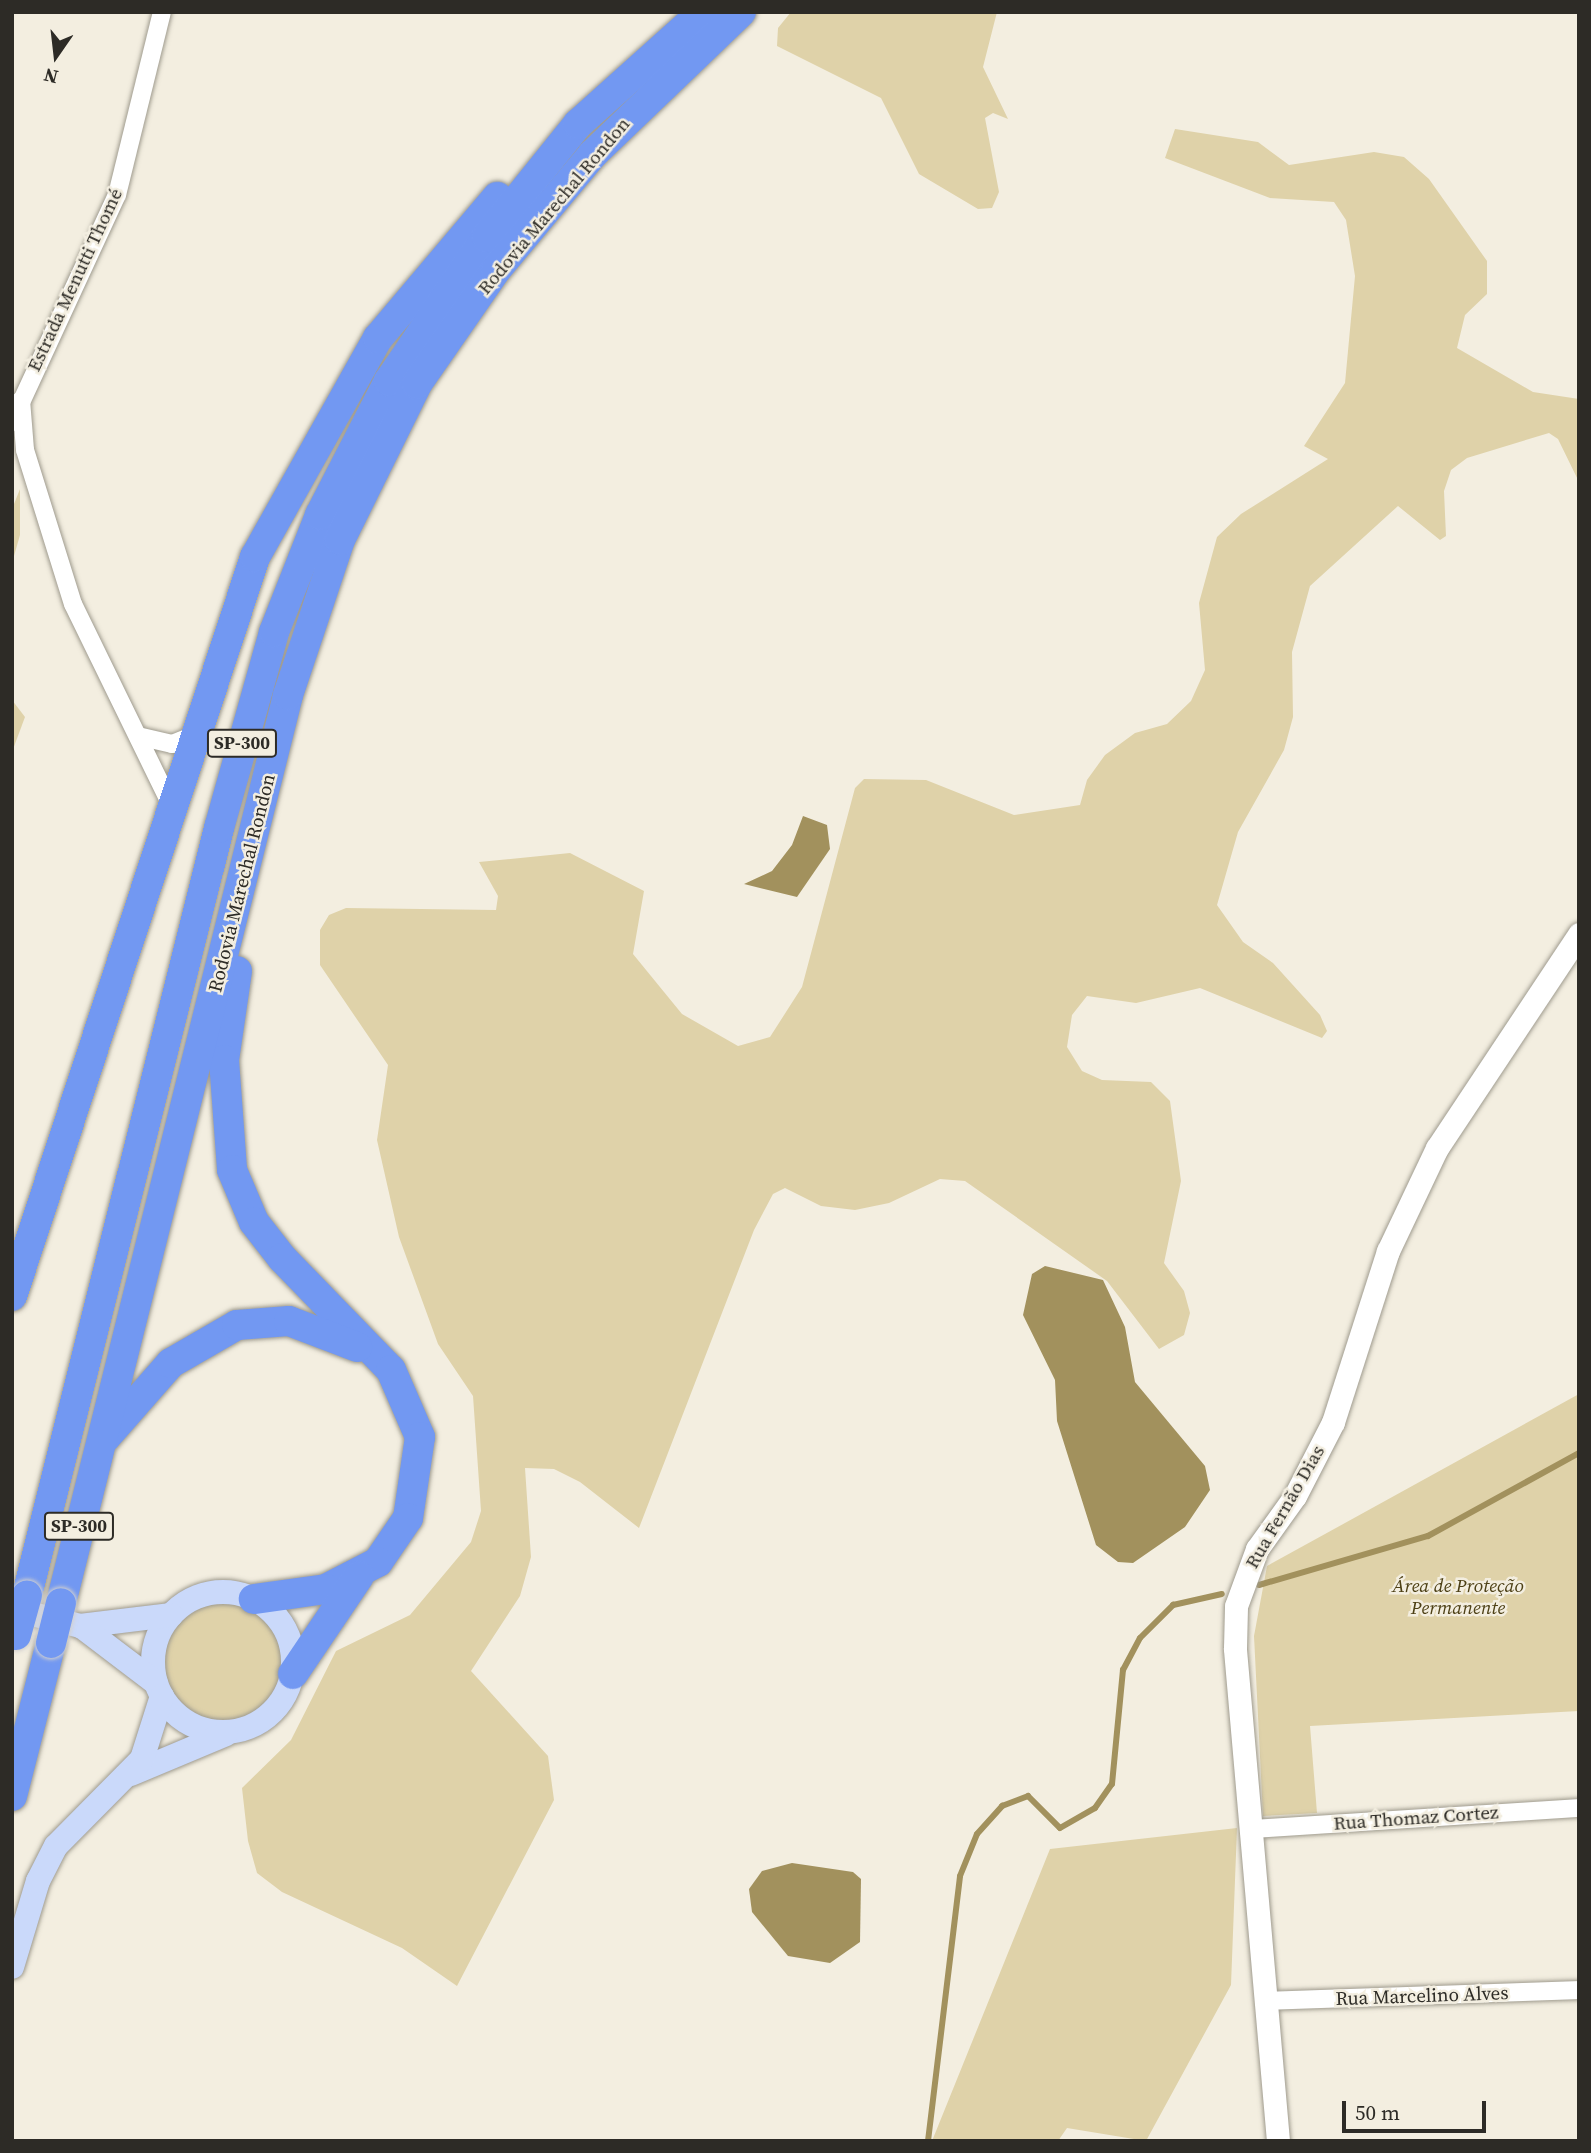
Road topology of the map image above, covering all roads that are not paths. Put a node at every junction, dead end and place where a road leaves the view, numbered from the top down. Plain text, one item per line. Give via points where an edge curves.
1 (162, 12) edge
2 (703, 12) edge
3 (741, 12) edge
4 (578, 124) junction
5 (20, 397) junction
6 (12, 422) edge
7 (192, 736) junction
8 (142, 737) junction
9 (171, 805) junction
10 (261, 811) junction
11 (1579, 934) edge
12 (12, 1296) edge
13 (383, 1360) junction
14 (96, 1449) junction
15 (359, 1576) junction
16 (254, 1599) junction
17 (171, 1615) junction
18 (17, 1623) edge
19 (80, 1626) junction
20 (293, 1674) junction
21 (159, 1689) junction
22 (230, 1732) junction
23 (127, 1776) junction
24 (12, 1796) edge
25 (1579, 1808) edge
26 (1254, 1829) junction
27 (12, 1967) edge
28 (1579, 1990) edge
29 (1265, 2001) junction
30 (1278, 2141) edge

1 - 5 street, Estrada Menutti Thomé via 117,195
2 - 4 highway, Rodovia Marechal Rondon / SP-300
3 - 10 highway, Rodovia Marechal Rondon / SP-300 via 593,154 496,270 417,384 340,540 288,695
4 - 7 highway via 448,248 378,338 260,547
4 - 18 highway, Rodovia Marechal Rondon / SP-300 via 487,237 389,381 320,515 274,632
5 - 6 street, Estrada Menutti Thomé
5 - 8 street via 26,450 74,604
7 - 8 street via 172,744
7 - 9 highway
8 - 9 street
9 - 12 highway
10 - 13 highway via 224,1060 232,1170 254,1222 282,1258
10 - 14 highway, Rodovia Marechal Rondon / SP-300
11 - 26 street, Rua Fernão Dias via 1437,1148 1388,1251 1333,1422 1244,1577 1235,1648
13 - 14 highway via 317,1327 263,1319 237,1325 171,1363
13 - 15 highway via 414,1414 420,1462 408,1518 394,1544
14 - 24 highway, Rodovia Marechal Rondon / SP-300, bridge
15 - 16 highway via 326,1589
15 - 20 highway
16 - 17 main road via 219,1592
16 - 20 main road via 286,1630
17 - 19 main road
17 - 21 main road via 154,1647
18 - 19 main road
19 - 21 main road
20 - 22 main road via 271,1714
21 - 22 main road via 190,1724
21 - 23 main road via 152,1740
22 - 23 main road
23 - 27 main road via 82,1814 57,1846 38,1881
25 - 26 street, Rua Thomaz Cortez
26 - 29 street, Rua Fernão Dias
28 - 29 street, Rua Marcelino Alves
29 - 30 street, Rua Fernão Dias

